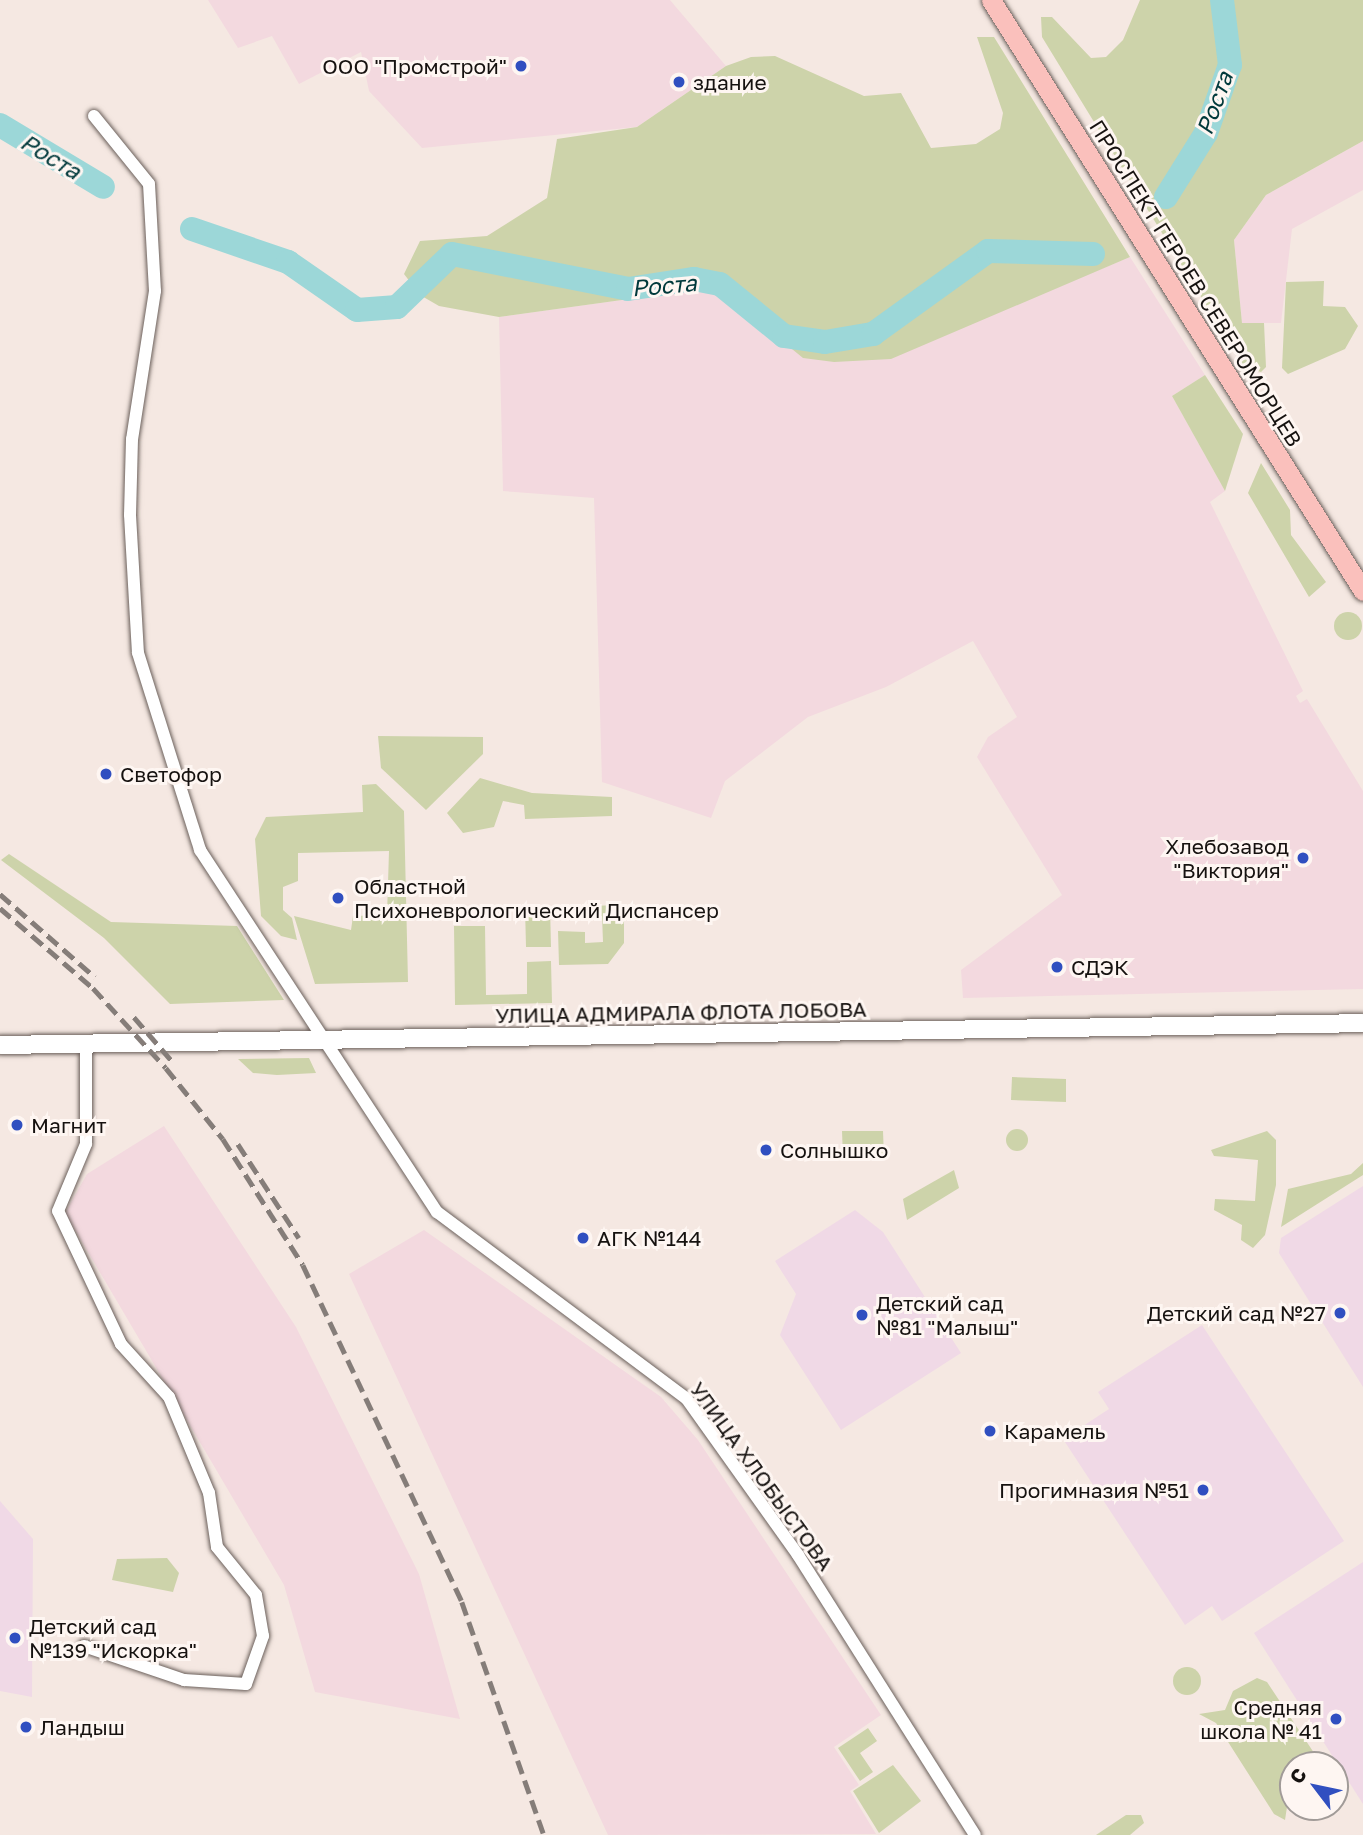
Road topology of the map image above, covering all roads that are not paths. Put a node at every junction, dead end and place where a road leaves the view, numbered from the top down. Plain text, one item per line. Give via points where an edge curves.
1 (991, 0) edge
2 (94, 116) dead end
3 (1363, 591) edge
4 (1363, 1023) edge
5 (320, 1042) junction
6 (86, 1044) junction
7 (0, 1045) edge
8 (84, 1646) dead end
9 (975, 1835) edge

1 - 3 main road, ПРОСПЕКТ ГЕРОЕВ СЕВЕРОМОРЦЕВ
2 - 5 street, УЛИЦА ХЛОБЫСТОВА via 149,184 155,290 131,439 138,653 186,821 317,1025
4 - 5 street, УЛИЦА АДМИРАЛА ФЛОТА ЛОБОВА
5 - 6 street, УЛИЦА АДМИРАЛА ФЛОТА ЛОБОВА
5 - 9 street, УЛИЦА ХЛОБЫСТОВА via 457,1233 686,1398 798,1555
6 - 7 street, УЛИЦА АДМИРАЛА ФЛОТА ЛОБОВА
6 - 8 street via 86,1144 58,1211 121,1345 169,1397 209,1493 217,1547 256,1595 263,1636 246,1684 184,1680

